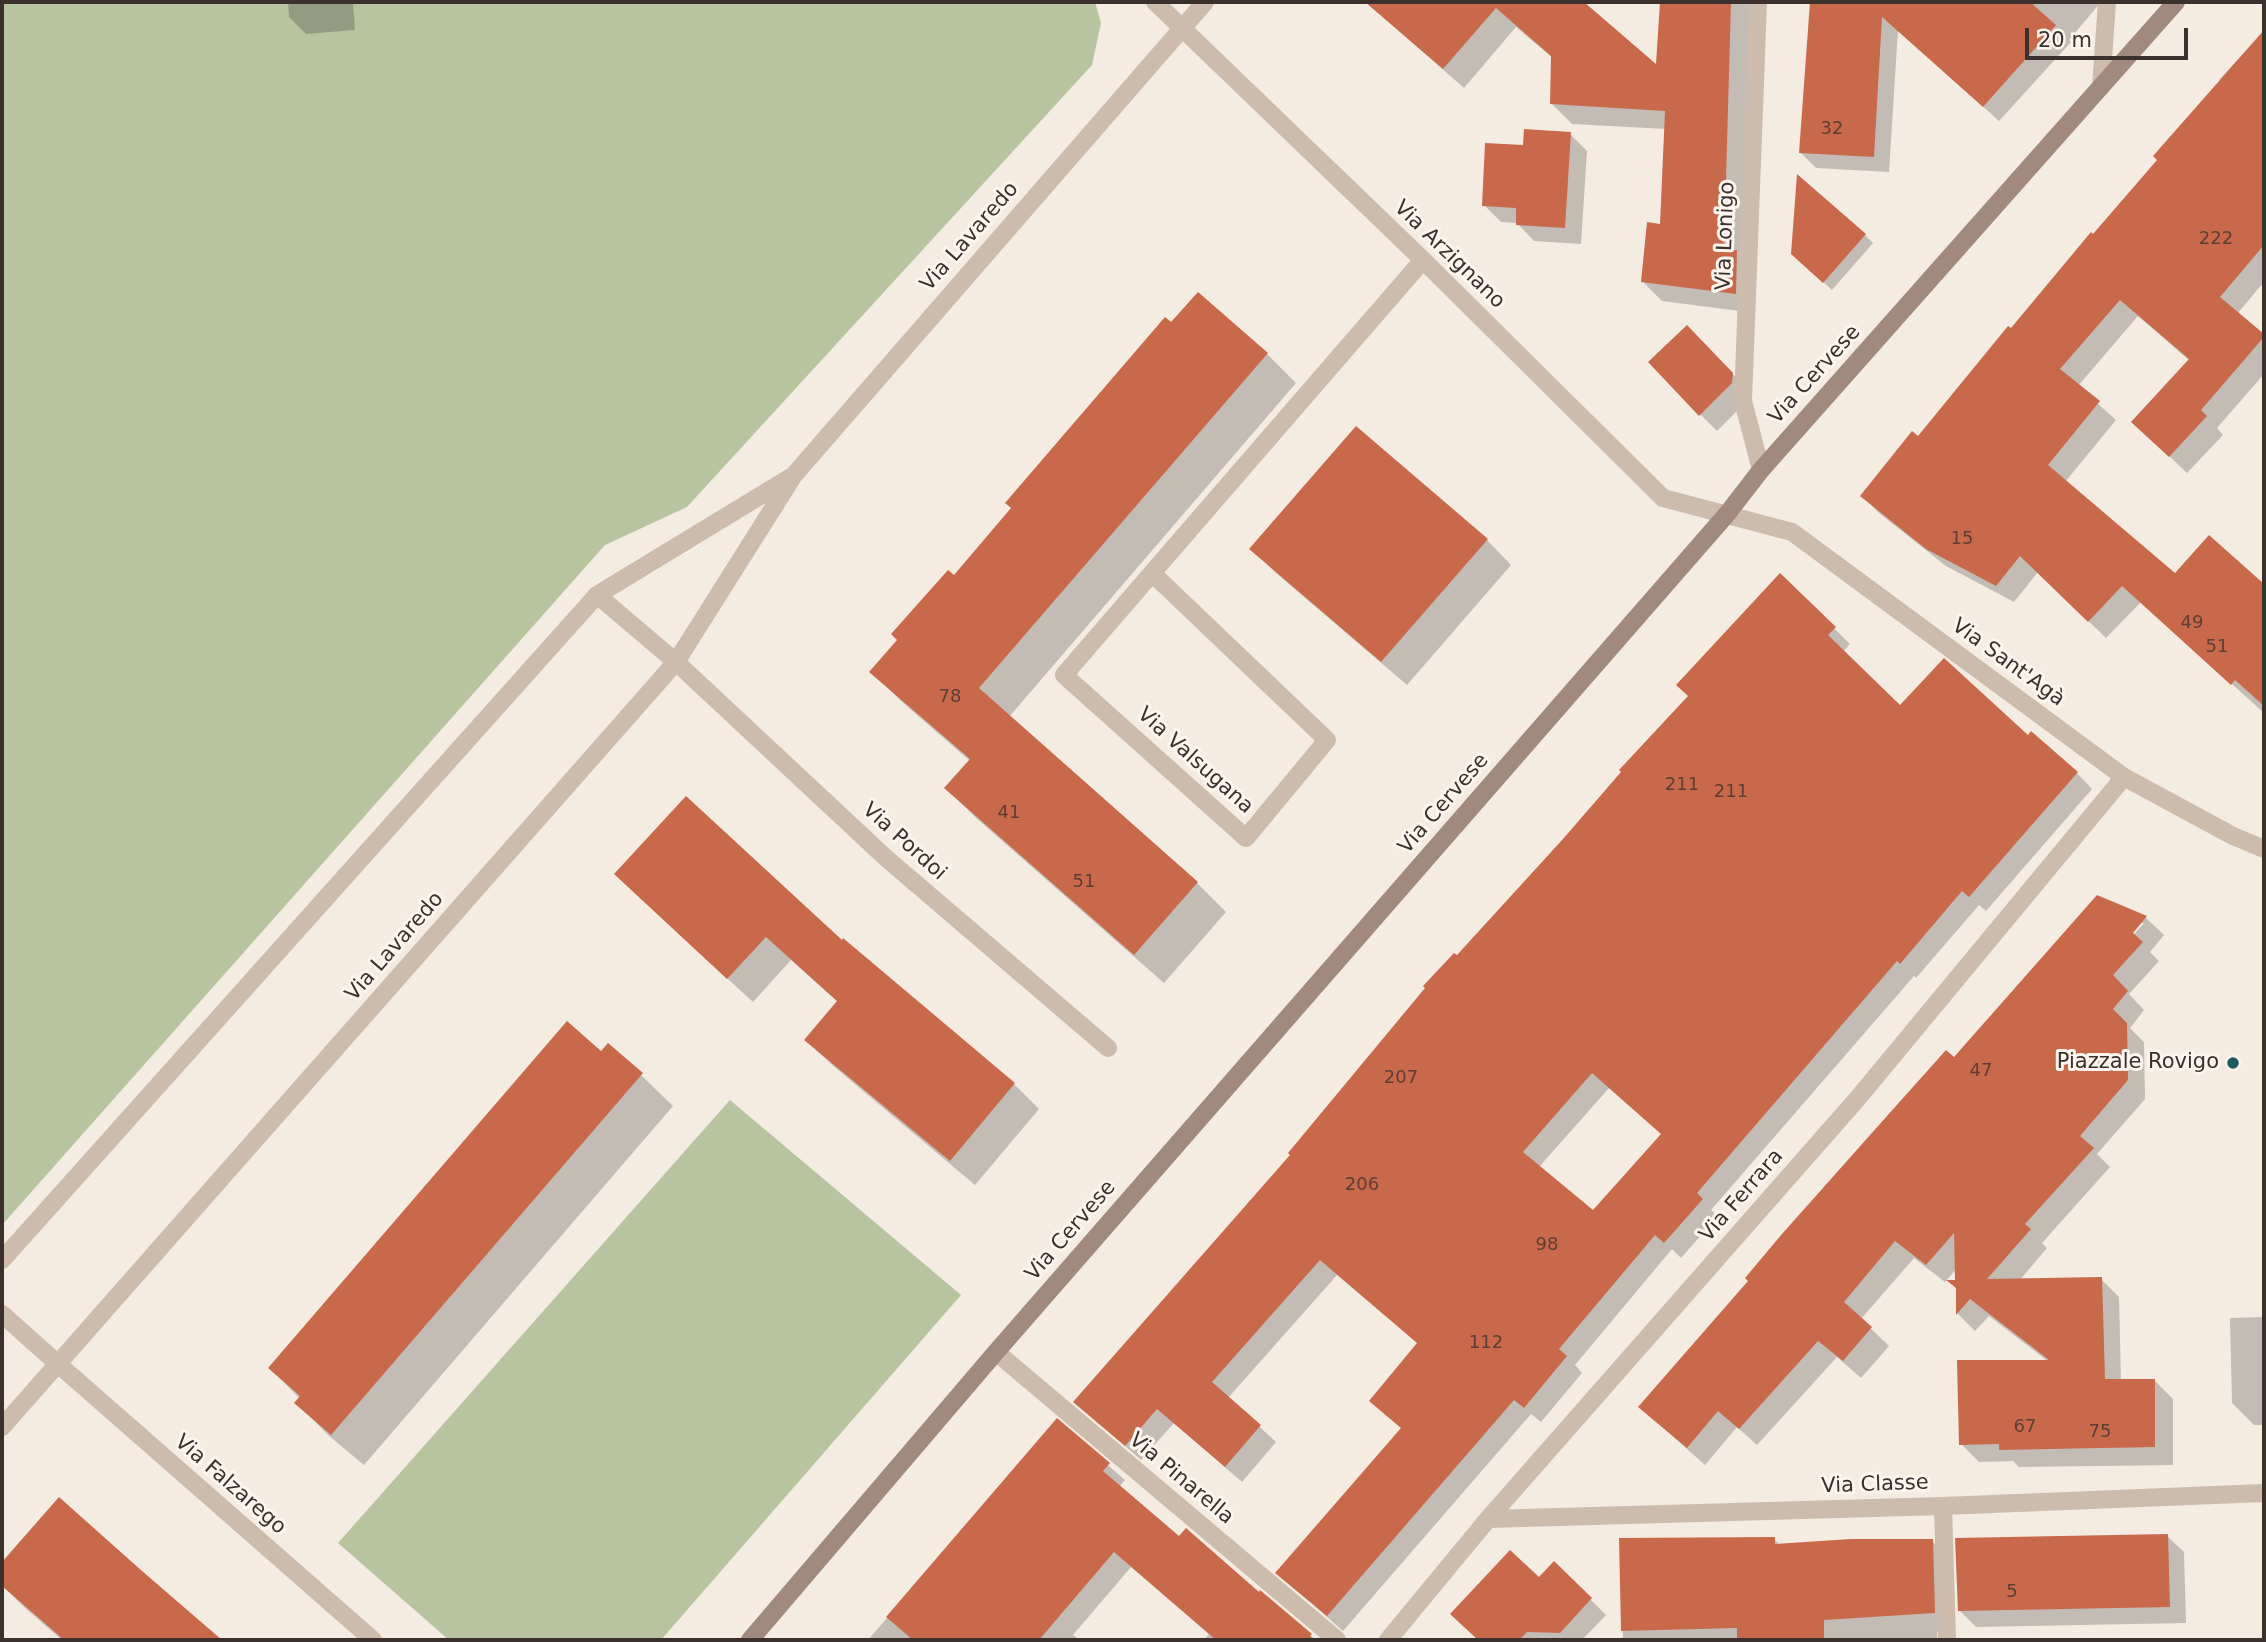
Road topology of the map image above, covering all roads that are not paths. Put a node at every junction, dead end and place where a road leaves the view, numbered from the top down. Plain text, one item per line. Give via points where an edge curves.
1 (1155, 2) edge
2 (1206, 2) edge
3 (1758, 2) edge
4 (2107, 2) edge
5 (2176, 2) edge
6 (1181, 30) junction
7 (2101, 87) junction
8 (1423, 260) junction
9 (1761, 470) junction
10 (794, 475) junction
11 (1727, 514) junction
12 (1152, 573) junction
13 (597, 595) junction
14 (676, 662) junction
15 (2124, 777) junction
16 (2264, 849) edge
17 (1108, 1048) dead end
18 (2, 1260) edge
19 (2, 1314) edge
20 (996, 1352) junction
21 (58, 1364) junction
22 (2, 1427) edge
23 (2264, 1493) edge
24 (1943, 1506) junction
25 (1488, 1519) junction
26 (373, 1640) edge
27 (750, 1640) edge
28 (1337, 1640) edge
29 (1388, 1640) edge
30 (1947, 1640) edge

1 - 6 street, Via Arzignano
2 - 6 street, Via Lavaredo
3 - 9 street, Via Lonigo via 1743,401
4 - 7 street
5 - 7 main road, Via Cervese
6 - 8 street, Via Arzignano
6 - 10 street, Via Lavaredo
7 - 9 main road, Via Cervese
8 - 11 street, Via Arzignano via 1663,498
8 - 12 street, Via Valsugana
9 - 11 main road, Via Cervese
10 - 13 street, Via Lavaredo
10 - 14 street, Via Lavaredo
11 - 15 street, Via Sant'Agà via 1791,532
11 - 20 main road, Via Cervese
12 - 12 street, Via Valsugana via 1064,675 1246,838 1327,740
13 - 14 street, Via Pordoi
13 - 18 street, Via Lavaredo
14 - 17 street, Via Pordoi via 886,858
14 - 21 street, Via Lavaredo
15 - 16 street, Via Sant'Agà
15 - 25 street, Via Ferrara via 1858,1098
19 - 21 street, Via Falzarego
20 - 27 main road, Via Cervese
20 - 28 street, Via Pinarella
21 - 22 street, Via Lavaredo
21 - 26 street, Via Falzarego
23 - 24 street, Via Classe
24 - 25 street, Via Classe
24 - 30 street
25 - 29 street, Via Ferrara

